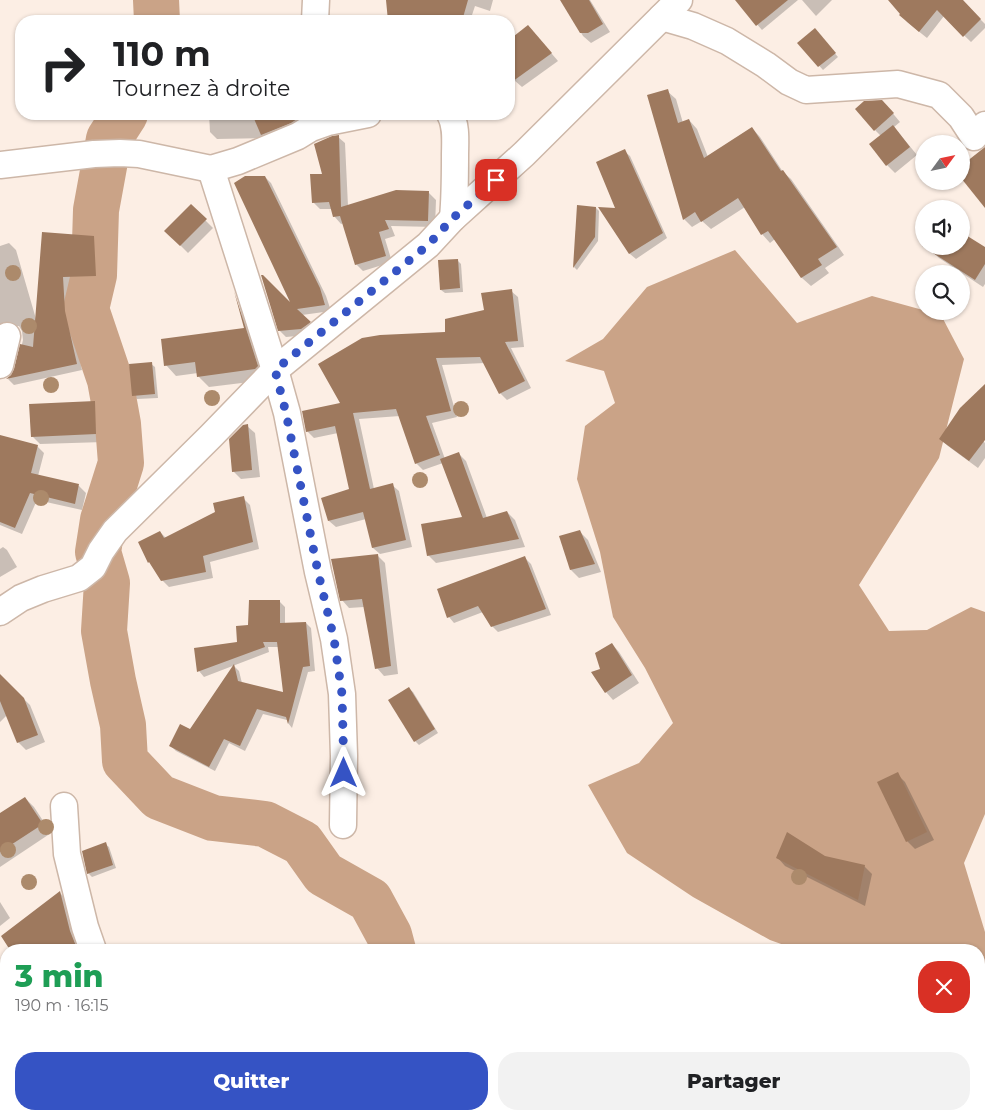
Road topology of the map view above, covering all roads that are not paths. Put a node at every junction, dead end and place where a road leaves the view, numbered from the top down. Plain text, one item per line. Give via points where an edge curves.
1 (316, 0) edge
2 (671, 9) edge
3 (315, 15) edge
4 (338, 120) edge
5 (453, 120) edge
6 (311, 121) edge
7 (985, 126) edge
8 (0, 165) edge
9 (211, 169) junction
10 (453, 218) junction
11 (7, 336) dead end
12 (0, 365) edge
13 (275, 370) junction
14 (0, 612) edge
15 (64, 806) dead end
16 (343, 825) dead end
17 (91, 944) edge

1 - 3 street
2 - 7 street via 693,26 727,41 806,90 898,84 939,95 961,117 974,138
2 - 10 street via 524,154
4 - 6 street
5 - 10 street
6 - 9 street via 298,136
8 - 9 street via 120,153
9 - 13 street
10 - 13 street via 428,245
11 - 12 street
13 - 14 street via 115,531 93,567 79,578 21,598
13 - 16 street via 342,694
15 - 17 street via 67,854

